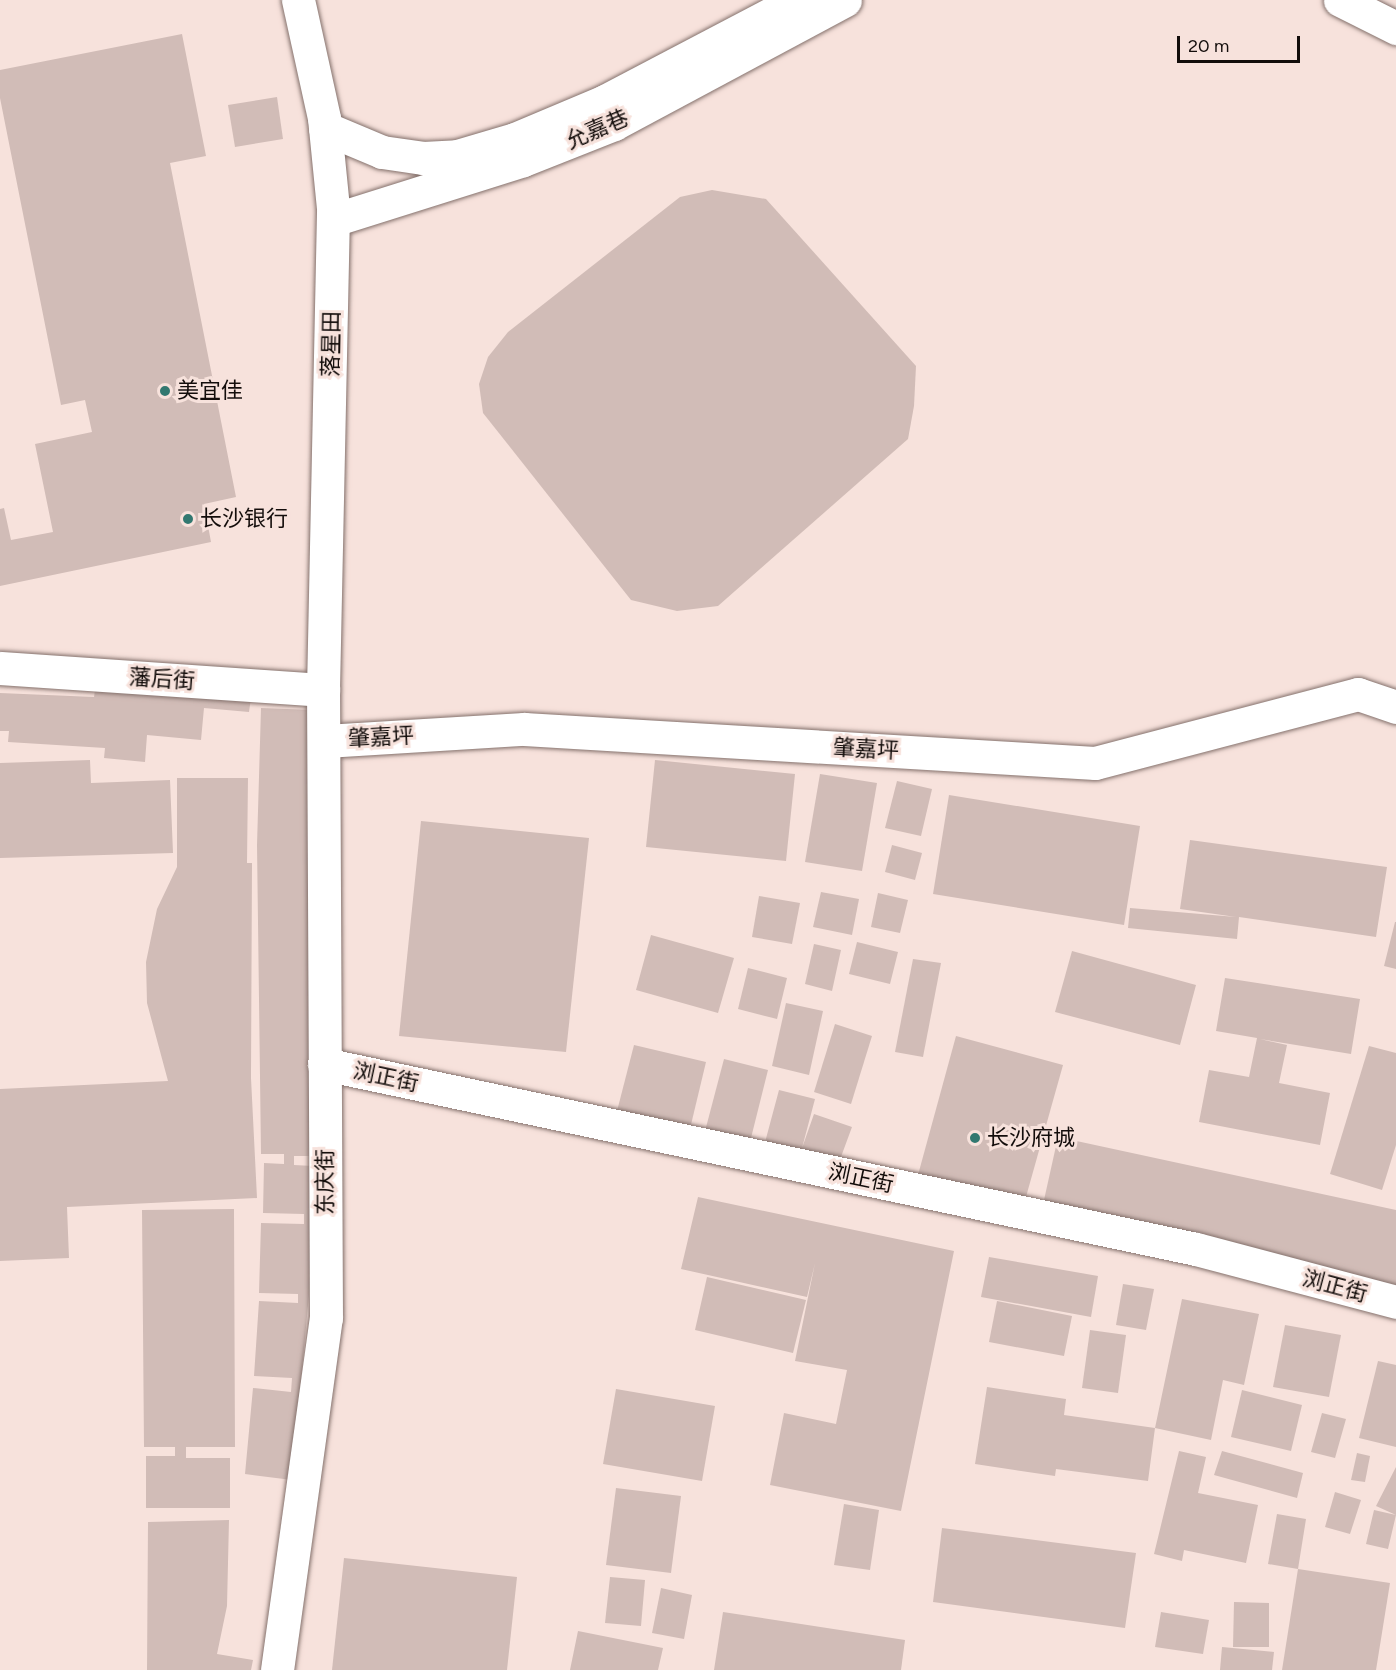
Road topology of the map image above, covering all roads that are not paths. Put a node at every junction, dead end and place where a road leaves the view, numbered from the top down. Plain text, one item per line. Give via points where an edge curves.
1 (298, 0) edge
2 (797, 0) edge
3 (845, 0) edge
4 (1340, 0) edge
5 (1396, 28) edge
6 (325, 128) junction
7 (333, 220) junction
8 (0, 668) edge
9 (323, 690) junction
10 (1396, 707) edge
11 (325, 741) junction
12 (324, 1064) junction
13 (1396, 1302) edge
14 (277, 1670) edge

1 - 6 street, 落星田
2 - 6 street, 允嘉巷 via 605,101 515,139 457,156 423,158 382,152
3 - 7 street, 允嘉巷 via 614,124 523,160
4 - 5 street
6 - 7 street, 落星田
7 - 9 street, 落星田
8 - 9 street, 藩后街
9 - 11 street, 东庆街
10 - 11 street, 肇嘉坪 via 1358,694 1095,763 524,729
11 - 12 street, 东庆街
12 - 13 street, 浏正街 via 1196,1249
12 - 14 street, 东庆街 via 326,1318

